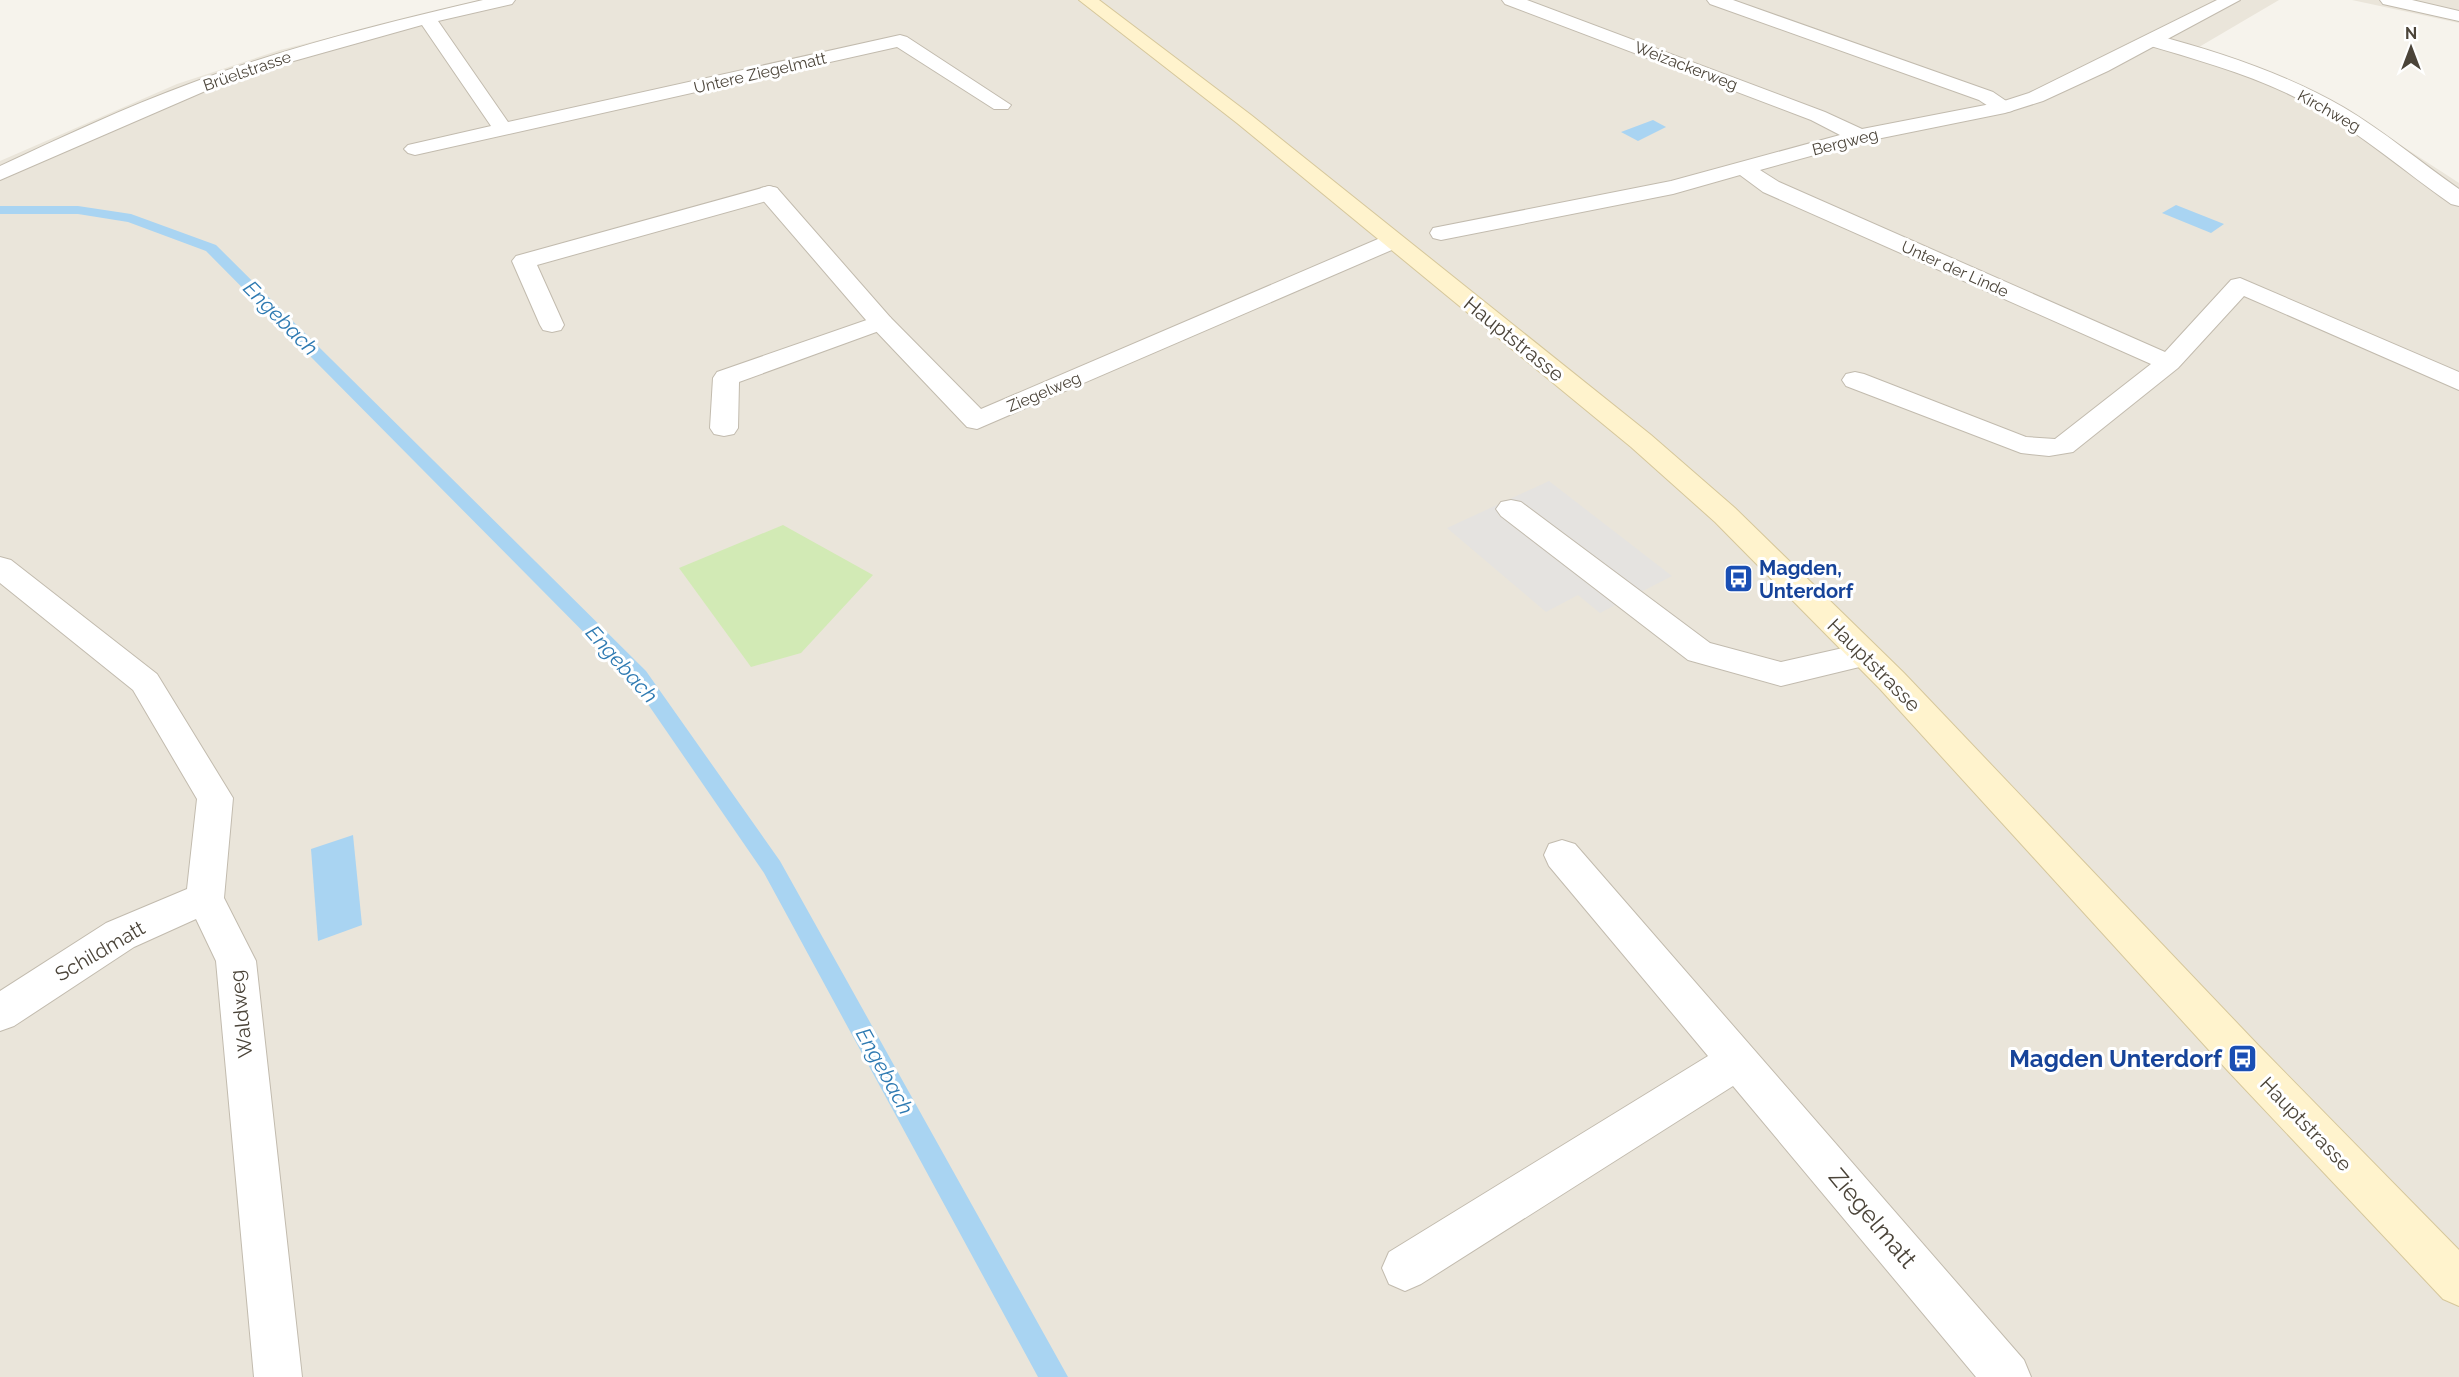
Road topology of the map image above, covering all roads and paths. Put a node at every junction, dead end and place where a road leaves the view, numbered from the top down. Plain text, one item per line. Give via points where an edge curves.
1 (506, 0) edge
2 (1088, 0) edge
3 (1511, 0) edge
4 (1716, 0) edge
5 (2231, 0) edge
6 (2389, 0) edge
7 (2459, 16) edge
8 (426, 18) junction
9 (2151, 40) junction
10 (1001, 105) dead end
11 (2005, 107) junction
12 (503, 129) junction
13 (1859, 136) junction
14 (415, 148) dead end
15 (1745, 169) junction
16 (0, 174) edge
17 (2459, 199) edge
18 (1441, 233) dead end
19 (1393, 241) junction
20 (881, 322) junction
21 (552, 325) dead end
22 (2169, 363) junction
23 (1855, 380) dead end
24 (2459, 382) edge
25 (724, 428) dead end
26 (1511, 509) dead end
27 (0, 567) edge
28 (1865, 655) junction
29 (1562, 855) dead end
30 (205, 898) junction
31 (0, 1013) edge
32 (1738, 1060) junction
33 (1404, 1268) dead end
34 (2459, 1283) edge
35 (278, 1377) edge
36 (2007, 1377) edge

1 - 8 street, Brüelstrasse
2 - 19 main road, Hauptstrasse via 1158,51
3 - 13 street, Weizackerweg via 1818,116
4 - 11 street via 1986,96
5 - 9 street, Bergweg
6 - 7 street
8 - 12 street
8 - 16 street, Brüelstrasse via 221,79 154,104
9 - 11 street, Bergweg via 2080,77
9 - 17 street, Kirchweg via 2233,65 2318,101
10 - 12 street, Untere Ziegelmatt via 900,41
11 - 13 street, Bergweg
12 - 14 street, Untere Ziegelmatt
13 - 15 street, Bergweg
15 - 18 street, Bergweg
15 - 22 street, Unter der Linde via 1771,187
19 - 20 street, Ziegelweg via 977,421
19 - 28 main road, Hauptstrasse via 1641,441 1725,515
20 - 21 street, Ziegelweg via 769,193 524,261
20 - 25 street via 726,378
22 - 23 street via 2063,446 2049,448 2021,445
22 - 24 street via 2240,285
26 - 28 street via 1699,652 1781,674
27 - 30 street via 145,682 215,798
28 - 34 main road, Hauptstrasse
29 - 32 street, Ziegelmatt
30 - 31 street, Schildmatt via 120,934
30 - 35 street, Waldweg via 236,961
32 - 33 street
32 - 36 street, Ziegelmatt

